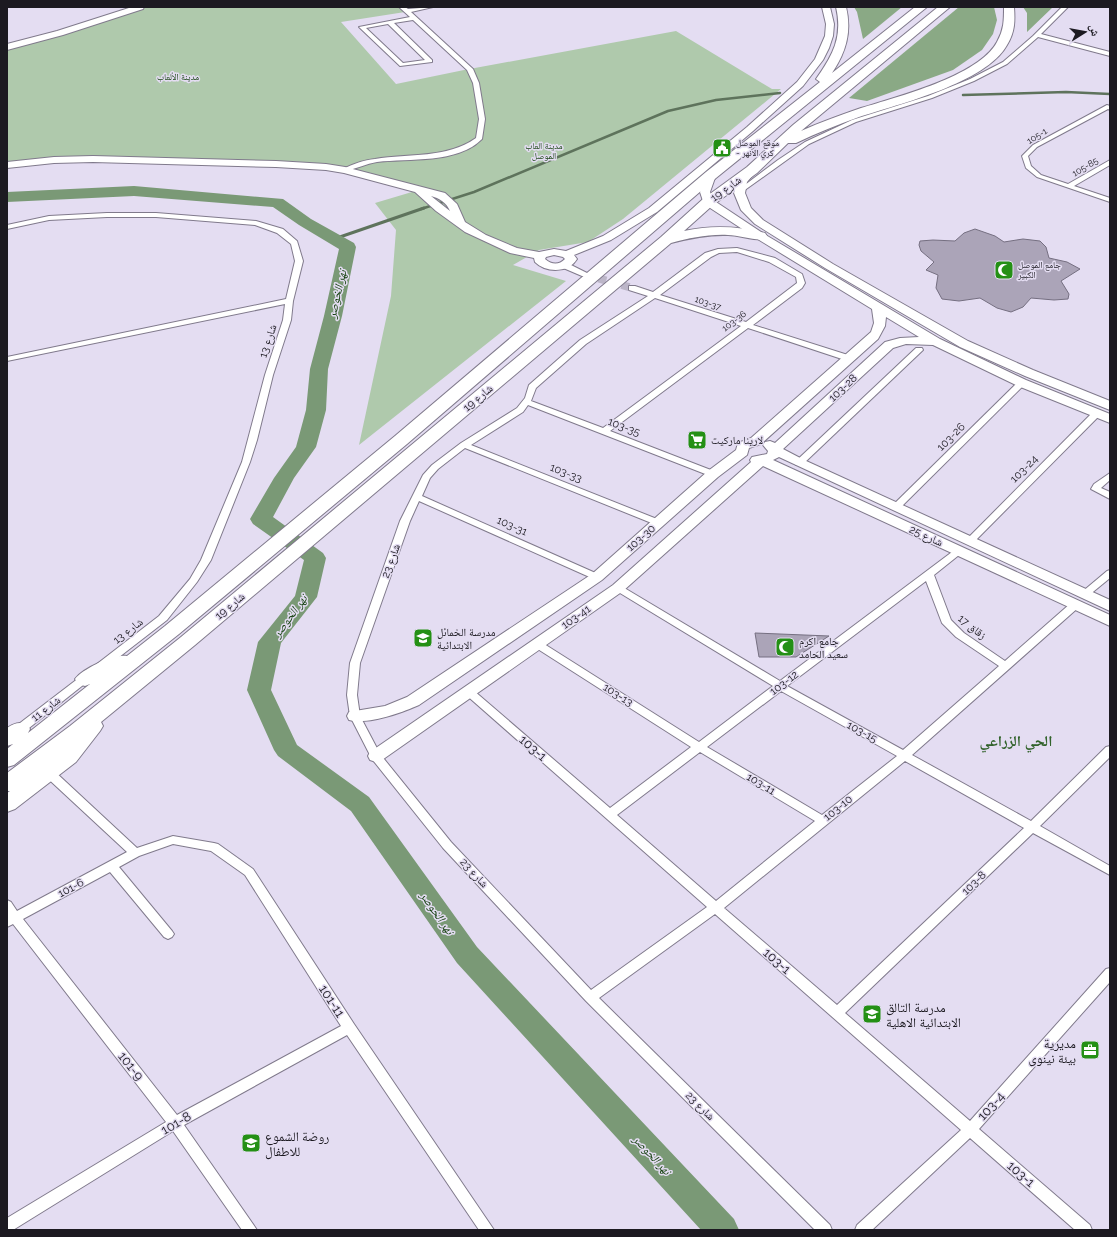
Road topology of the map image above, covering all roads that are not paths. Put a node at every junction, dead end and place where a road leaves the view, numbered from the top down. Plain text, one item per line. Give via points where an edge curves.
1 (124, 7) edge
2 (140, 7) edge
3 (430, 7) edge
4 (826, 7) edge
5 (922, 7) edge
6 (945, 7) edge
7 (1009, 7) edge
8 (1064, 7) edge
9 (841, 8) edge
10 (404, 9) edge
11 (415, 18) junction
12 (389, 22) junction
13 (1038, 35) junction
14 (10, 44) edge
15 (1110, 54) edge
16 (800, 104) junction
17 (1109, 107) edge
18 (741, 136) junction
19 (755, 140) junction
20 (767, 156) junction
21 (1110, 162) edge
22 (7, 165) edge
23 (345, 170) junction
24 (752, 170) junction
25 (711, 175) junction
26 (1070, 186) junction
27 (412, 188) junction
28 (740, 191) junction
29 (1110, 200) edge
30 (708, 202) junction
31 (750, 217) junction
32 (734, 220) junction
33 (460, 223) junction
34 (7, 227) edge
35 (760, 236) junction
36 (666, 240) junction
37 (567, 254) junction
38 (541, 256) junction
39 (564, 265) junction
40 (585, 274) tunnel mouth
41 (632, 288) tunnel mouth
42 (654, 295) junction
43 (290, 300) junction
44 (878, 309) junction
45 (745, 325) junction
46 (936, 342) junction
47 (919, 350) dead end
48 (848, 358) junction
49 (7, 359) edge
50 (1022, 383) junction
51 (527, 402) junction
52 (1110, 406) edge
53 (1096, 414) junction
54 (1110, 420) edge
55 (604, 432) junction
56 (756, 441) junction
57 (464, 445) junction
58 (775, 450) junction
59 (742, 452) junction
60 (762, 460) junction
61 (798, 462) junction
62 (713, 474) junction
63 (1110, 476) edge
64 (1110, 496) edge
65 (417, 497) junction
66 (896, 508) junction
67 (659, 524) junction
68 (970, 541) junction
69 (959, 551) junction
70 (1110, 573) edge
71 (928, 574) junction
72 (597, 577) junction
73 (618, 588) junction
74 (1085, 594) junction
75 (1075, 605) junction
76 (1110, 606) edge
77 (1110, 621) edge
78 (180, 635) junction
79 (537, 644) junction
80 (152, 646) junction
81 (480, 655) junction
82 (1006, 666) junction
83 (501, 669) junction
84 (85, 679) junction
85 (780, 686) junction
86 (469, 692) junction
87 (116, 698) junction
88 (355, 716) junction
89 (11, 735) edge
90 (699, 747) junction
91 (1110, 750) edge
92 (376, 756) junction
93 (904, 756) junction
94 (7, 760) edge
95 (48, 772) junction
96 (7, 784) edge
97 (7, 804) edge
98 (609, 815) junction
99 (823, 821) junction
100 (1032, 828) junction
101 (135, 853) junction
102 (112, 866) junction
103 (1110, 871) edge
104 (7, 905) edge
105 (715, 908) junction
106 (11, 920) edge
107 (168, 934) dead end
108 (1110, 973) edge
109 (590, 997) junction
110 (837, 1014) junction
111 (349, 1028) junction
112 (175, 1123) junction
113 (970, 1130) junction
114 (7, 1226) edge
115 (250, 1230) edge
116 (487, 1230) edge
117 (825, 1230) edge
118 (862, 1230) edge
119 (1085, 1230) edge

1 - 14 main road
2 - 14 main road via 60,33
3 - 10 street
4 - 18 main road via 830,24 829,36 819,60 800,84
5 - 16 highway, شارع 19
6 - 20 highway, شارع 19 via 808,118
7 - 20 highway via 1010,30 996,52 979,66 942,85 793,139
8 - 13 street
9 - 16 highway via 844,27 841,47 830,68
10 - 11 street
11 - 12 street
11 - 23 street via 470,69 476,83 482,119 479,139 466,147 445,154 376,160
12 - 12 street via 362,27 402,65 430,61
13 - 15 street
13 - 28 street via 1005,63 972,80 930,97 854,121 807,144
16 - 19 highway, شارع 19
17 - 26 street, 105-1 via 1035,146 1025,156 1028,167 1039,176
18 - 19 highway
18 - 37 main road via 653,210 607,238
19 - 25 highway, شارع 19
20 - 24 highway, شارع 19
21 - 26 street, 105-85
22 - 23 main road via 93,159 276,164
23 - 27 main road
24 - 28 main road via 742,183
24 - 30 highway, شارع 19
25 - 30 main road via 705,192
25 - 78 highway, شارع 19 via 401,440
26 - 29 street, 105-1
27 - 33 main road
27 - 33 main road via 444,197 453,206
28 - 31 main road
30 - 32 main road
30 - 36 highway, شارع 19
31 - 32 main road
31 - 52 main road via 964,344
32 - 35 main road
33 - 38 main road via 507,249
34 - 43 street, شارع 13 via 49,218 107,215 156,215 256,223 280,231 294,243 299,261
35 - 36 highway via 737,231 712,230
35 - 44 main road
36 - 78 highway, شارع 19 via 419,448
37 - 38 main road via 554,252
37 - 39 main road via 571,259
38 - 39 main road via 539,260 544,264 554,267
39 - 40 street
41 - 42 street, 103-37
42 - 45 street, 103-37
42 - 45 street, 103-36 via 708,255 718,251 737,250 764,257 795,273 801,279 799,286
42 - 51 street via 579,345 532,387
43 - 49 street
43 - 84 street, شارع 13 via 287,320 269,375 246,462 201,570 164,618
44 - 46 main road
44 - 48 main road, 103-30 via 881,320 879,328 874,336
45 - 48 street, 103-37
45 - 55 street, 103-36
46 - 50 main road
46 - 58 main road, 103-28 via 912,340 889,345
47 - 61 street
48 - 56 main road, 103-30
50 - 53 main road
50 - 66 street, 103-26
51 - 55 street, 103-35
51 - 57 street, شارع 23 via 509,418
53 - 54 main road
53 - 68 street, 103-24
55 - 62 street, 103-35
56 - 58 main road, شارع 25 via 770,445
56 - 59 main road, 103-30 via 745,444
57 - 65 street, شارع 23 via 430,472
57 - 67 street, 103-33
58 - 60 main road, 103-28 via 771,457
58 - 61 main road, شارع 25
59 - 60 main road, شارع 25 via 749,458
59 - 62 main road, 103-30
60 - 69 main road, شارع 25
60 - 73 main road, 103-41
61 - 66 main road, شارع 25
62 - 67 main road, 103-30
63 - 64 street via 1096,489
65 - 72 street, 103-31
65 - 88 street, شارع 23 via 405,521 355,663 352,694
66 - 68 main road, شارع 25
67 - 72 main road, 103-30
68 - 74 main road, شارع 25
69 - 71 street, 103-12
69 - 75 main road, شارع 25
70 - 74 street
71 - 82 street, زقاق 17 via 946,621 960,635
71 - 85 street, 103-12
72 - 81 main road, 103-30
73 - 79 main road, 103-41
73 - 85 street, 103-15
74 - 76 main road, شارع 25
75 - 77 main road, شارع 25
75 - 82 street, 103-10
78 - 80 highway, شارع 19
78 - 87 highway, شارع 19
79 - 83 main road, 103-41
79 - 90 street, 103-13
80 - 84 highway
80 - 94 highway, شارع 19
81 - 83 main road
81 - 88 main road, 103-30 via 403,706
82 - 93 street, 103-10
83 - 86 main road, 103-41
84 - 89 street, شارع 11
85 - 90 street, 103-12
85 - 93 street, 103-15
86 - 92 main road, 103-41
86 - 98 street, 103-1
87 - 95 highway via 69,757
87 - 96 highway, شارع 19
88 - 92 street, شارع 23
90 - 98 street, 103-12
90 - 99 street, 103-11
91 - 100 street, 103-8
92 - 109 street, شارع 23 via 447,845
93 - 99 street, 103-10
93 - 100 street, 103-15
95 - 97 highway
95 - 101 street
98 - 105 street, 103-1
99 - 105 street, 103-10
100 - 103 street, 103-15
100 - 110 street, 103-8
101 - 102 street, 101-6
101 - 111 street, 101-11 via 174,840 214,847 249,872
102 - 106 street, 101-6
102 - 107 street
104 - 106 street, 101-9
105 - 109 street, 103-10
105 - 110 street, 103-1
106 - 112 street, 101-9
108 - 113 street, 103-4
109 - 117 street, شارع 23
110 - 113 street, 103-1
111 - 112 street, 101-8
111 - 116 street, 101-11
112 - 114 street, 101-8
112 - 115 street, 101-9
113 - 118 street, 103-4
113 - 119 street, 103-1

